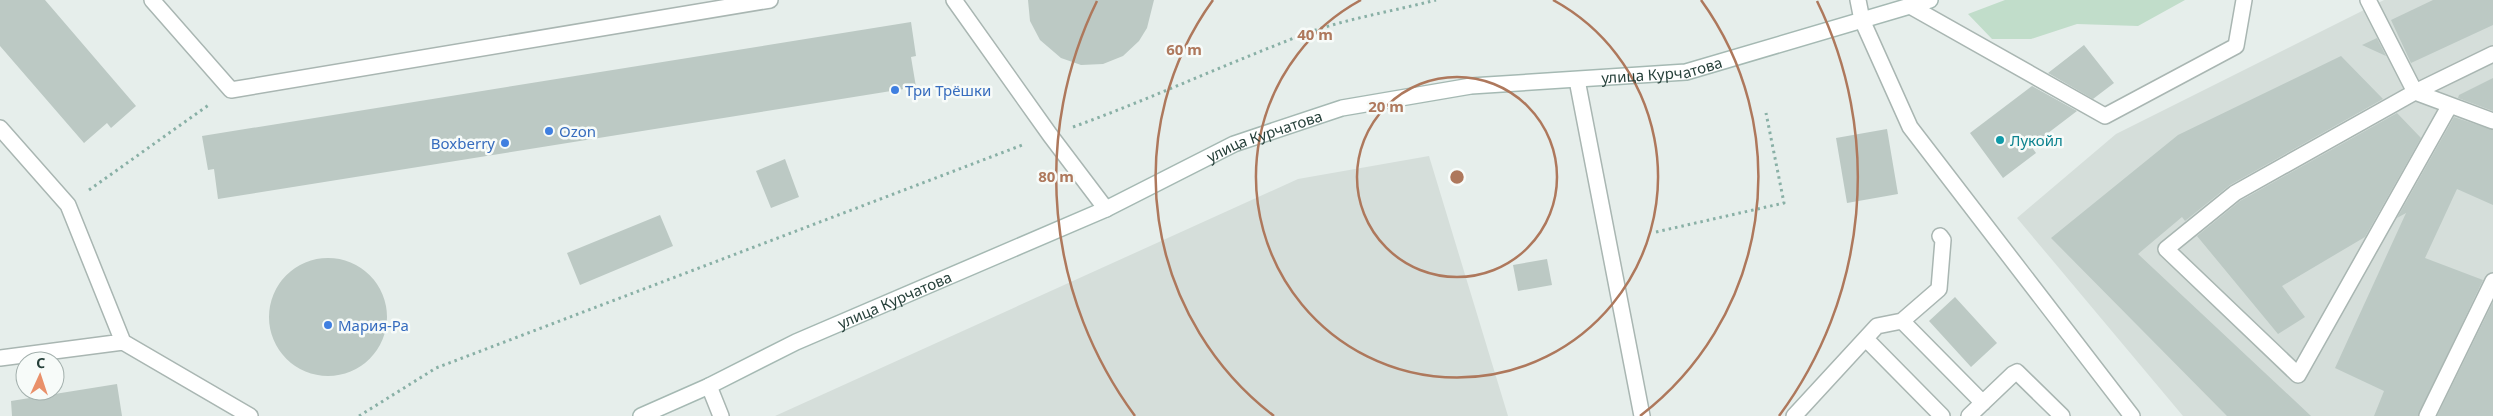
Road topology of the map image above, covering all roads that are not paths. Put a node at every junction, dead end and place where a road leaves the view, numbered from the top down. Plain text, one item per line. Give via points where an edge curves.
1 (152, 0) edge
2 (770, 0) edge
3 (954, 0) edge
4 (1858, 0) edge
5 (1930, 0) edge
6 (2244, 0) edge
7 (2368, 0) edge
8 (1910, 6) junction
9 (1862, 20) junction
10 (2493, 54) edge
11 (1577, 80) junction
12 (2415, 92) junction
13 (2450, 105) junction
14 (2493, 121) edge
15 (0, 128) edge
16 (1106, 209) junction
17 (1940, 236) dead end
18 (2493, 281) edge
19 (1902, 321) junction
20 (1866, 339) junction
21 (123, 342) junction
22 (0, 358) edge
23 (709, 386) junction
24 (1983, 403) junction
25 (250, 416) edge
26 (641, 416) edge
27 (721, 416) edge
28 (1642, 416) edge
29 (1794, 416) edge
30 (1942, 416) edge
31 (1970, 416) edge
32 (2062, 416) edge
33 (2132, 416) edge
34 (2427, 416) edge

1 - 2 main road via 231,90
3 - 16 main road
4 - 9 main road
5 - 8 main road, улица Курчатова
6 - 8 main road via 2236,46 2105,116
7 - 12 main road
8 - 9 main road, улица Курчатова
9 - 11 main road, улица Курчатова via 1686,72
9 - 33 main road via 1910,127
10 - 12 main road
11 - 16 main road, улица Курчатова via 1471,86 1342,108 1234,144
11 - 28 main road
12 - 13 main road
12 - 13 main road via 2235,193 2166,249 2298,375
13 - 14 main road
15 - 21 main road via 68,205
16 - 23 main road, улица Курчатова via 796,342
17 - 19 main road via 1939,289
18 - 34 main road
19 - 20 main road via 1877,326
19 - 24 main road
20 - 29 main road
20 - 30 main road
21 - 22 main road
21 - 25 main road
23 - 26 main road, улица Курчатова
23 - 27 main road
24 - 31 main road
24 - 32 main road via 2017,372

